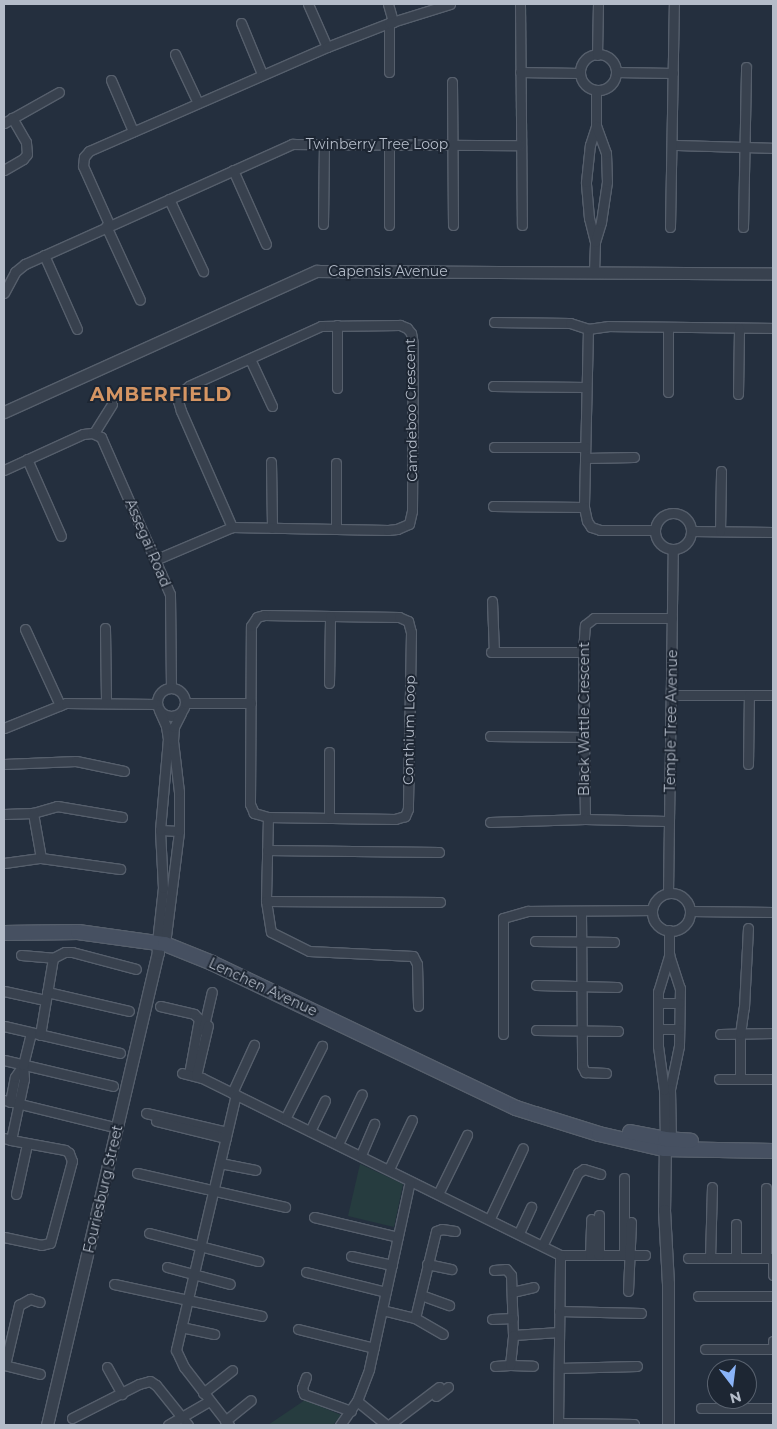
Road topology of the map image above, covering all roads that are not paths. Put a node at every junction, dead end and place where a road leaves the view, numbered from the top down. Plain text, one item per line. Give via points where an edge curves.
1 (308, 4) edge
2 (388, 4) edge
3 (450, 4) edge
4 (520, 4) edge
5 (598, 4) edge
6 (674, 4) edge
7 (391, 22) junction
8 (241, 23) dead end
9 (327, 47) junction
10 (175, 54) dead end
11 (597, 55) junction
12 (746, 67) dead end
13 (389, 72) dead end
14 (520, 72) junction
15 (616, 72) junction
16 (580, 73) junction
17 (673, 73) junction
18 (262, 74) junction
19 (111, 80) dead end
20 (452, 82) dead end
21 (596, 90) junction
22 (59, 92) dead end
23 (198, 103) junction
24 (12, 118) junction
25 (4, 123) edge
26 (596, 126) junction
27 (133, 131) junction
28 (324, 144) junction
29 (453, 144) junction
30 (389, 145) junction
31 (520, 145) junction
32 (673, 145) junction
33 (744, 148) junction
34 (773, 148) edge
35 (4, 170) edge
36 (232, 170) junction
37 (169, 199) junction
38 (323, 224) dead end
39 (389, 224) dead end
40 (108, 225) junction
41 (453, 225) dead end
42 (522, 225) dead end
43 (670, 227) dead end
44 (743, 227) dead end
45 (595, 242) junction
46 (266, 244) dead end
47 (44, 255) junction
48 (203, 271) dead end
49 (594, 272) junction
50 (773, 274) edge
51 (4, 293) edge
52 (140, 300) dead end
53 (494, 322) dead end
54 (337, 325) junction
55 (668, 326) junction
56 (739, 328) junction
57 (773, 328) edge
58 (77, 329) dead end
59 (588, 329) junction
60 (250, 358) junction
61 (493, 386) dead end
62 (586, 387) junction
63 (337, 388) dead end
64 (668, 392) dead end
65 (738, 394) dead end
66 (112, 404) dead end
67 (272, 406) dead end
68 (4, 412) edge
69 (96, 434) junction
70 (494, 447) dead end
71 (585, 447) junction
72 (634, 457) dead end
73 (585, 458) junction
74 (27, 459) junction
75 (271, 462) dead end
76 (336, 462) dead end
77 (4, 470) edge
78 (722, 471) dead end
79 (493, 506) dead end
80 (584, 507) junction
81 (232, 527) junction
82 (272, 528) junction
83 (336, 529) junction
84 (655, 530) junction
85 (692, 531) junction
86 (720, 531) junction
87 (773, 532) edge
88 (61, 536) dead end
89 (673, 549) junction
90 (157, 559) junction
91 (492, 601) dead end
92 (330, 616) junction
93 (672, 618) junction
94 (105, 628) dead end
95 (25, 629) dead end
96 (583, 652) junction
97 (328, 683) dead end
98 (170, 688) junction
99 (672, 695) junction
100 (749, 695) junction
101 (773, 695) edge
102 (106, 702) junction
103 (186, 703) junction
104 (251, 703) junction
105 (60, 704) junction
106 (158, 707) junction
107 (181, 713) junction
108 (4, 728) edge
109 (490, 736) dead end
110 (584, 737) junction
111 (328, 752) dead end
112 (4, 764) edge
113 (748, 764) dead end
114 (124, 771) dead end
115 (33, 813) junction
116 (4, 814) edge
117 (122, 817) dead end
118 (268, 817) junction
119 (329, 818) junction
120 (585, 818) junction
121 (669, 821) junction
122 (490, 822) dead end
123 (160, 830) junction
124 (180, 831) junction
125 (267, 850) junction
126 (440, 852) dead end
127 (41, 858) junction
128 (4, 863) edge
129 (120, 869) dead end
130 (668, 893) junction
131 (266, 901) junction
132 (440, 902) dead end
133 (652, 910) junction
134 (582, 911) junction
135 (690, 911) junction
136 (773, 912) edge
137 (748, 928) dead end
138 (669, 930) junction
139 (4, 933) edge
140 (534, 941) dead end
141 (582, 942) junction
142 (614, 942) dead end
143 (160, 946) junction
144 (22, 955) dead end
145 (669, 955) junction
146 (53, 958) junction
147 (136, 969) dead end
148 (536, 985) dead end
149 (582, 986) junction
150 (617, 987) dead end
151 (4, 990) edge
152 (212, 992) dead end
153 (46, 996) junction
154 (659, 1003) junction
155 (679, 1003) junction
156 (160, 1006) dead end
157 (418, 1006) dead end
158 (129, 1011) dead end
159 (211, 1012) dead end
160 (4, 1026) edge
161 (658, 1029) junction
162 (679, 1029) junction
163 (536, 1030) dead end
164 (582, 1031) junction
165 (618, 1031) dead end
166 (773, 1033) edge
167 (36, 1034) junction
168 (503, 1034) dead end
169 (720, 1034) dead end
170 (740, 1034) junction
171 (254, 1046) dead end
172 (322, 1046) dead end
173 (120, 1054) dead end
174 (4, 1060) edge
175 (23, 1065) junction
176 (190, 1074) junction
177 (606, 1074) dead end
178 (740, 1078) junction
179 (719, 1079) dead end
180 (773, 1079) edge
181 (113, 1086) dead end
182 (234, 1094) junction
183 (362, 1094) dead end
184 (325, 1100) dead end
185 (11, 1102) edge
186 (146, 1116) dead end
187 (285, 1118) junction
188 (412, 1120) dead end
189 (374, 1124) dead end
190 (118, 1128) junction
191 (310, 1131) junction
192 (194, 1134) dead end
193 (467, 1135) dead end
194 (410, 1136) dead end
195 (226, 1138) junction
196 (7, 1139) edge
197 (28, 1144) junction
198 (338, 1144) junction
199 (668, 1144) junction
200 (773, 1144) edge
201 (773, 1151) edge
202 (524, 1152) dead end
203 (361, 1155) junction
204 (220, 1163) junction
205 (255, 1170) dead end
206 (391, 1170) junction
207 (137, 1173) dead end
208 (600, 1174) dead end
209 (624, 1178) dead end
210 (410, 1180) junction
211 (712, 1187) dead end
212 (766, 1188) dead end
213 (566, 1190) dead end
214 (213, 1191) junction
215 (16, 1194) dead end
216 (438, 1194) junction
217 (286, 1208) dead end
218 (531, 1208) dead end
219 (314, 1217) dead end
220 (595, 1217) dead end
221 (492, 1219) junction
222 (631, 1222) dead end
223 (736, 1224) dead end
224 (455, 1231) dead end
225 (519, 1232) junction
226 (149, 1233) dead end
227 (4, 1237) edge
228 (398, 1237) junction
229 (541, 1244) junction
230 (200, 1246) junction
231 (560, 1255) junction
232 (594, 1255) junction
233 (628, 1255) junction
234 (645, 1255) dead end
235 (351, 1256) dead end
236 (688, 1258) dead end
237 (710, 1258) junction
238 (736, 1258) junction
239 (771, 1258) edge
240 (258, 1261) dead end
241 (427, 1264) junction
242 (392, 1265) junction
243 (167, 1267) dead end
244 (450, 1269) dead end
245 (494, 1270) dead end
246 (306, 1272) dead end
247 (194, 1275) junction
248 (773, 1275) edge
249 (114, 1284) dead end
250 (230, 1284) dead end
251 (533, 1287) dead end
252 (346, 1288) dead end
253 (628, 1291) dead end
254 (512, 1292) junction
255 (386, 1294) junction
256 (421, 1295) junction
257 (698, 1296) dead end
258 (773, 1296) edge
259 (188, 1301) junction
260 (40, 1302) dead end
261 (449, 1305) dead end
262 (382, 1310) junction
263 (559, 1311) junction
264 (641, 1313) dead end
265 (262, 1316) dead end
266 (415, 1318) junction
267 (513, 1318) junction
268 (492, 1319) dead end
269 (181, 1327) junction
270 (298, 1329) dead end
271 (559, 1332) junction
272 (214, 1334) dead end
273 (443, 1334) dead end
274 (513, 1335) junction
275 (374, 1348) junction
276 (705, 1349) dead end
277 (773, 1349) edge
278 (4, 1365) edge
279 (495, 1366) dead end
280 (510, 1366) junction
281 (533, 1366) dead end
282 (637, 1366) dead end
283 (107, 1367) dead end
284 (559, 1368) junction
285 (232, 1370) dead end
286 (40, 1374) dead end
287 (306, 1377) dead end
288 (203, 1393) junction
289 (122, 1394) junction
290 (251, 1400) dead end
291 (210, 1401) junction
292 (357, 1401) junction
293 (700, 1408) dead end
294 (773, 1408) edge
295 (351, 1411) junction
296 (72, 1418) dead end
297 (185, 1422) edge
298 (227, 1423) edge
299 (558, 1424) edge
300 (634, 1424) dead end
301 (47, 1425) edge
302 (168, 1425) edge
303 (340, 1425) edge
304 (388, 1425) edge
305 (398, 1425) edge
306 (668, 1425) edge

1 - 9 street
2 - 7 street
3 - 7 street
4 - 14 street
5 - 11 street
6 - 17 street
7 - 9 street
7 - 13 street
8 - 18 street
9 - 18 street
10 - 23 street
11 - 15 street via 610,59
11 - 16 street via 587,59
12 - 33 street
14 - 16 street
14 - 31 street
15 - 17 street
15 - 21 street via 610,85
16 - 21 street via 585,85
17 - 32 street
18 - 23 street
19 - 27 street
20 - 29 street
21 - 26 street
22 - 24 street
23 - 27 street
24 - 25 street
24 - 35 street via 26,142 27,154
26 - 45 street via 590,145 586,182
26 - 45 street via 606,153 607,182
27 - 40 street via 89,152 83,160 84,171
28 - 30 street, Twinberry Tree Loop
28 - 36 street, Twinberry Tree Loop via 292,144
28 - 38 street
29 - 30 street, Twinberry Tree Loop
29 - 31 street, Twinberry Tree Loop
29 - 41 street
30 - 39 street
31 - 42 street
32 - 33 street
32 - 43 street
33 - 34 street
33 - 44 street
36 - 37 street, Twinberry Tree Loop
36 - 46 street
37 - 40 street, Twinberry Tree Loop
37 - 48 street
40 - 47 street, Twinberry Tree Loop
40 - 52 street
45 - 49 street
47 - 51 street, Twinberry Tree Loop via 19,268
47 - 58 street
49 - 50 street, Capensis Avenue
49 - 68 street, Capensis Avenue via 313,272
53 - 59 street via 570,323
54 - 60 street, Camdeboo Crescent via 321,326
54 - 63 street
54 - 83 street, Camdeboo Crescent via 403,326 411,333 413,354 412,511 409,524 388,530
55 - 56 street
55 - 59 street
55 - 64 street
56 - 57 street
56 - 65 street
59 - 62 street
60 - 67 street
60 - 81 street, Camdeboo Crescent via 189,386 179,394 178,401
61 - 62 street
62 - 71 street
66 - 69 street
69 - 74 street via 83,434
69 - 90 street, Assegai Road via 104,441
70 - 71 street
71 - 73 street
72 - 73 street
73 - 80 street
74 - 77 street
74 - 88 street
75 - 82 street
76 - 83 street
78 - 86 street
79 - 80 street
80 - 84 street via 587,521 594,529
81 - 82 street, Camdeboo Crescent
81 - 90 street, Camdeboo Crescent
82 - 83 street, Camdeboo Crescent
84 - 85 street via 665,515 677,513 688,519
84 - 89 street via 662,546
85 - 86 street
85 - 89 street via 684,546
86 - 87 street
89 - 93 street, Temple Tree Avenue
90 - 98 street, Assegai Road via 171,602
91 - 96 street via 492,652
92 - 97 street
92 - 104 street, Conthium Loop via 264,615 255,620 251,626
92 - 119 street, Conthium Loop via 399,617 408,621 411,632 408,811 398,819
93 - 96 street, Black Wattle Crescent via 592,619 585,625
93 - 99 street, Temple Tree Avenue
94 - 102 street
95 - 105 street
96 - 110 street, Black Wattle Crescent
98 - 103 street via 183,693
98 - 106 street via 160,692
99 - 100 street
99 - 121 street, Temple Tree Avenue
100 - 101 street
100 - 113 street
102 - 105 street
102 - 106 street
103 - 104 street
103 - 107 street
104 - 118 street, Conthium Loop via 250,804 256,815
105 - 108 street
106 - 107 street via 167,716
106 - 123 street via 168,739
107 - 124 street via 174,727 173,741
109 - 110 street
110 - 120 street, Black Wattle Crescent
111 - 119 street
112 - 114 street via 76,761
115 - 116 street
115 - 117 street via 57,806
115 - 127 street
118 - 119 street, Conthium Loop
118 - 125 street
120 - 121 street
120 - 122 street
121 - 130 street, Temple Tree Avenue
123 - 124 street
123 - 143 street via 163,888
124 - 143 street
125 - 126 street
125 - 131 street
127 - 128 street
127 - 129 street
130 - 133 street via 659,897
130 - 135 street via 679,894 686,899
131 - 132 street
131 - 157 street via 271,932 306,950 415,957
133 - 134 street
133 - 138 street via 655,922
134 - 141 street
134 - 168 street via 528,910 503,918
135 - 136 street
135 - 138 street via 682,927
137 - 170 street
138 - 145 street
139 - 143 main road, Lenchen Avenue via 78,932
140 - 141 street
141 - 142 street
141 - 149 street
143 - 190 street, Fouriesburg Street
143 - 199 main road, Lenchen Avenue via 212,963 516,1108 563,1124
144 - 146 street
145 - 154 street via 658,987
145 - 155 street via 679,985
146 - 147 street via 72,952
146 - 153 street
148 - 149 street
149 - 150 street
149 - 164 street
151 - 153 street
152 - 176 street
153 - 158 street
153 - 167 street
154 - 155 street
154 - 161 street
155 - 162 street
156 - 176 street via 194,1014 199,1020
159 - 176 street
160 - 167 street
161 - 162 street
161 - 199 street
162 - 199 street via 679,1046 670,1089
163 - 164 street
164 - 165 street
164 - 177 street via 583,1070
166 - 170 street
167 - 173 street
167 - 175 street
169 - 170 street
170 - 178 street
171 - 182 street
172 - 187 street
174 - 175 street
175 - 181 street
175 - 185 street via 24,1079
176 - 182 street
178 - 179 street
178 - 180 street
182 - 187 street
182 - 195 street
183 - 198 street
184 - 191 street
185 - 190 street
185 - 196 street
186 - 195 street
187 - 191 street
188 - 206 street
189 - 203 street
190 - 301 street, Fouriesburg Street
191 - 198 street
192 - 195 street
193 - 216 street
194 - 206 street
195 - 204 street
196 - 197 street
197 - 215 street
197 - 227 street via 68,1152 72,1158 70,1170 50,1243 40,1245
198 - 203 street
199 - 200 main road, Lenchen Avenue
199 - 201 main road, Lenchen Avenue
199 - 306 street via 664,1210 668,1284
202 - 221 street
203 - 206 street
204 - 205 street
204 - 214 street
206 - 210 street
207 - 214 street
208 - 229 street via 584,1169 578,1173
209 - 233 street
210 - 216 street
210 - 228 street
211 - 237 street
212 - 239 street
213 - 229 street
214 - 217 street
214 - 230 street
216 - 221 street
218 - 225 street
219 - 228 street
220 - 232 street
221 - 225 street
222 - 233 street
223 - 238 street
224 - 241 street via 436,1231
225 - 229 street
226 - 230 street
228 - 242 street
229 - 231 street
230 - 240 street
230 - 247 street
231 - 232 street
231 - 263 street
232 - 233 street
233 - 234 street
233 - 253 street
235 - 242 street
236 - 237 street
237 - 238 street
238 - 239 street
239 - 248 street
241 - 244 street
241 - 256 street
242 - 255 street
243 - 247 street
245 - 254 street via 509,1271
246 - 255 street
247 - 250 street
247 - 259 street
249 - 259 street
251 - 254 street
252 - 255 street
254 - 267 street
255 - 262 street
256 - 261 street
256 - 266 street
257 - 258 street
259 - 265 street
259 - 269 street
260 - 278 street via 30,1299 19,1305
262 - 266 street
262 - 275 street
263 - 264 street
263 - 271 street
266 - 273 street
267 - 268 street
267 - 274 street
269 - 272 street
269 - 288 street via 176,1354
270 - 275 street
271 - 274 street
271 - 284 street
274 - 280 street
275 - 292 street
276 - 277 street
278 - 286 street
279 - 280 street
280 - 281 street
282 - 284 street
283 - 289 street
284 - 299 street
285 - 288 street
287 - 295 street via 302,1388 304,1394
288 - 291 street
289 - 296 street
289 - 297 street via 142,1382 152,1382
290 - 298 street
291 - 297 street
291 - 298 street
292 - 295 street
292 - 304 street
293 - 294 street
295 - 303 street
297 - 302 street
299 - 300 street
304 - 305 street via 443,1387

